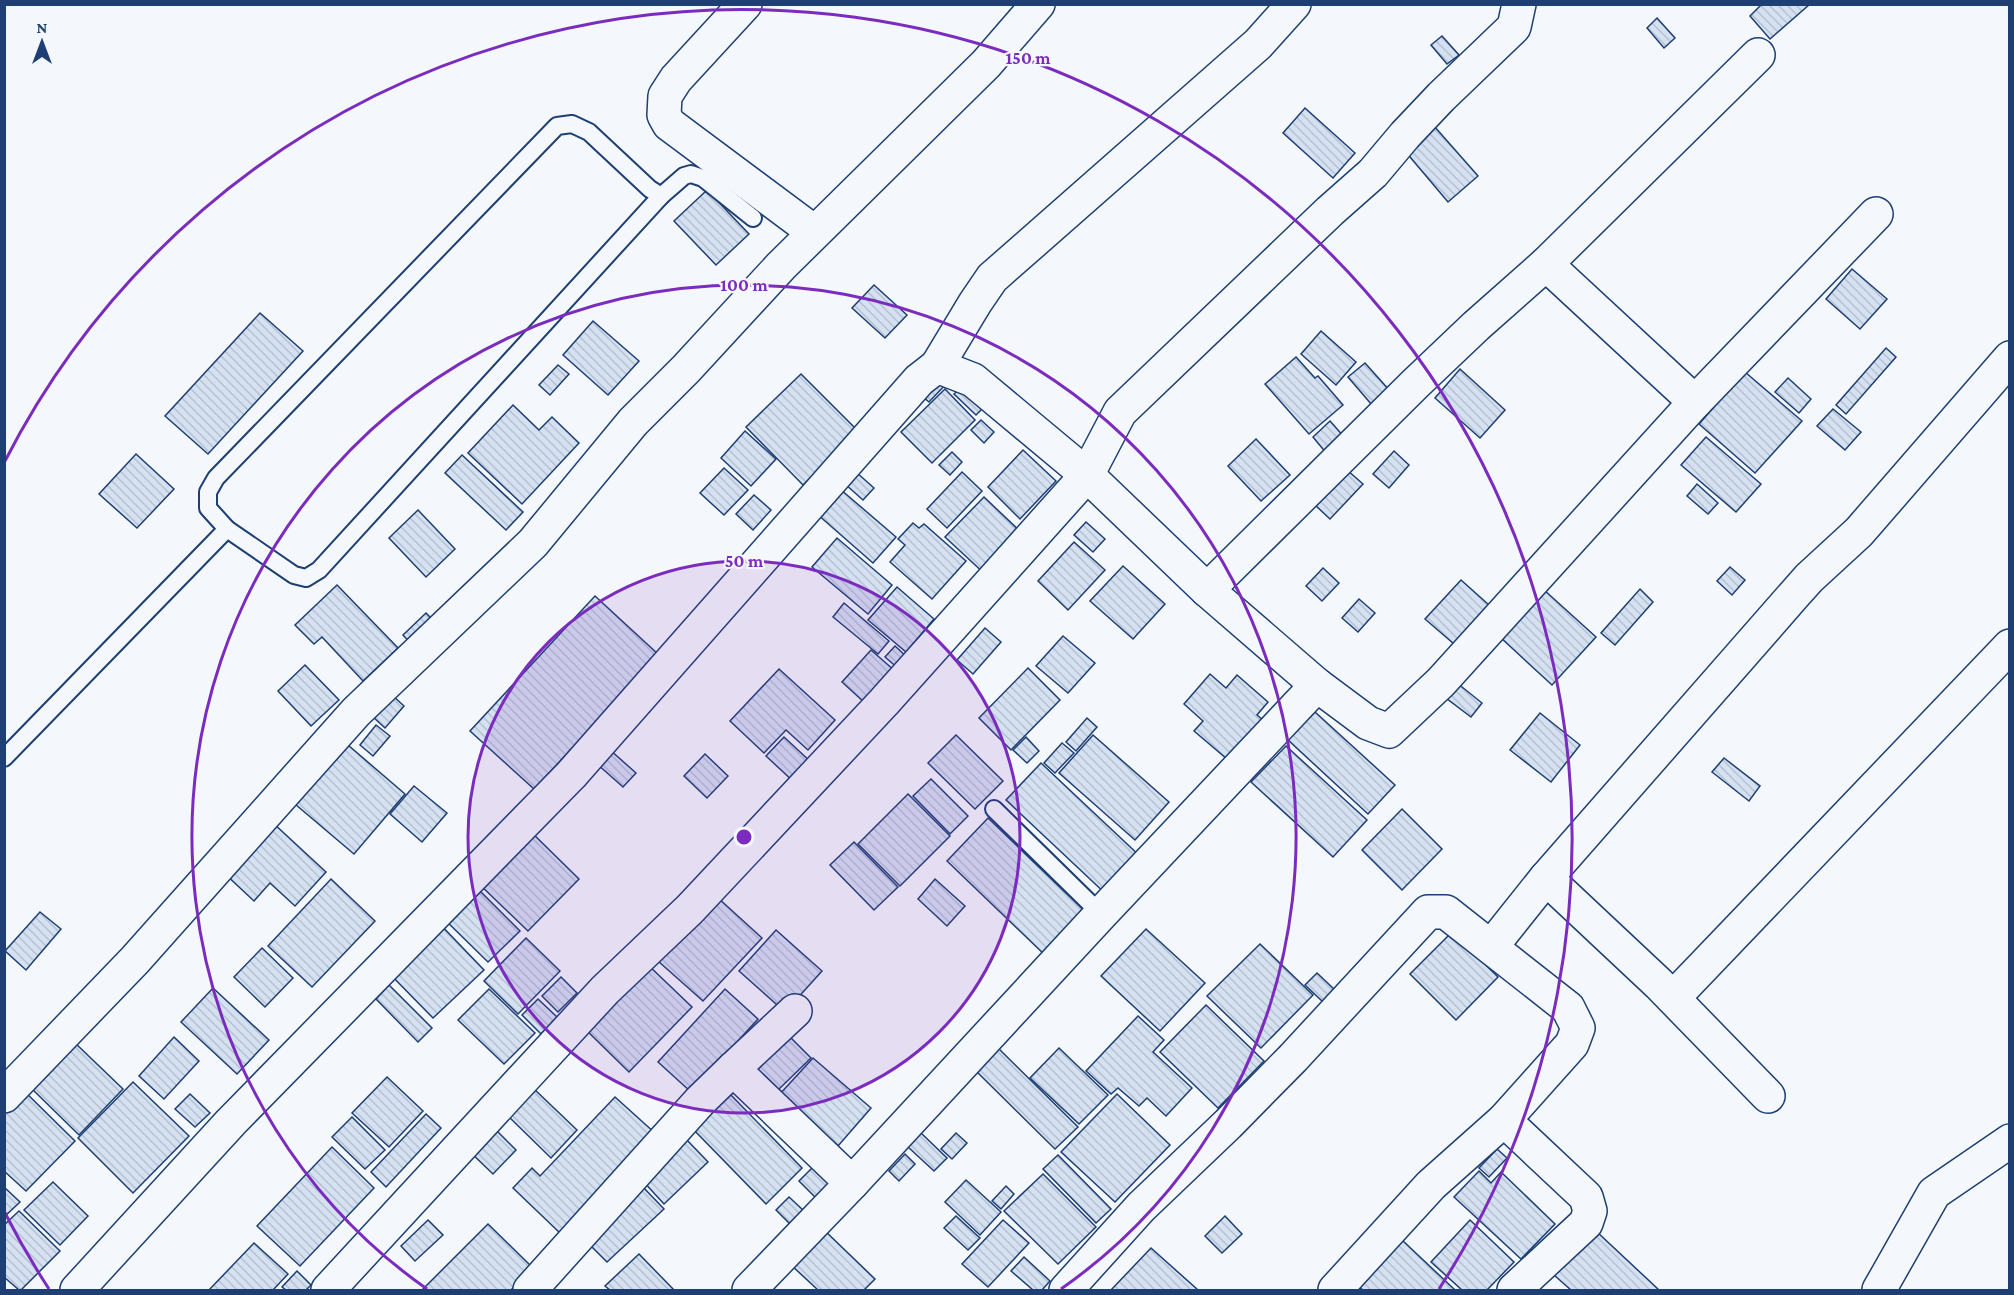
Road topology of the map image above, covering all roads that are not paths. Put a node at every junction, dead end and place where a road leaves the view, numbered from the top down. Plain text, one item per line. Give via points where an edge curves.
1 (745, 4) edge
2 (1038, 4) edge
3 (1294, 4) edge
4 (1519, 4) edge
5 (1758, 55) dead end
6 (661, 196) junction
7 (1876, 214) dead end
8 (753, 218) dead end
9 (814, 232) junction
10 (1546, 264) junction
11 (2010, 358) edge
12 (937, 366) junction
13 (1695, 402) junction
14 (1087, 475) junction
15 (227, 529) junction
16 (1208, 590) junction
17 (2010, 646) edge
18 (1317, 685) junction
19 (4, 758) edge
20 (994, 809) dead end
21 (1546, 878) junction
22 (1101, 914) junction
23 (1491, 947) junction
24 (1673, 998) junction
25 (795, 1011) dead end
26 (733, 1069) junction
27 (4, 1096) edge
28 (1768, 1096) dead end
29 (1504, 1120) junction
30 (2010, 1141) edge
31 (852, 1184) junction
32 (77, 1290) edge
33 (328, 1290) edge
34 (530, 1290) edge
35 (749, 1290) edge
36 (1065, 1290) edge
37 (1335, 1290) edge
38 (1514, 1290) edge
39 (1879, 1290) edge

1 - 9 street via 676,79 665,96 664,115 669,124
2 - 9 street via 986,64
3 - 12 street via 1258,44 993,278
4 - 14 street via 1514,27 1441,97 1373,173 1120,412
5 - 10 street
6 - 8 lane via 691,174 703,178
6 - 15 lane via 319,570 306,578 294,575
6 - 15 lane via 589,132 572,124 557,126 216,478 208,492 208,508
7 - 13 street
9 - 27 street via 633,422 533,543 356,712 135,960
10 - 13 street
10 - 16 street via 1432,368
11 - 21 street via 1859,532 1809,578
12 - 14 street via 974,380
12 - 32 street via 911,389 571,775 231,1122
13 - 18 street via 1441,682 1389,731 1368,723
14 - 16 street
14 - 33 street via 884,702 690,909 605,990
15 - 19 lane
16 - 18 street
17 - 24 street
18 - 22 street
20 - 22 lane
21 - 23 street
21 - 24 street
22 - 31 street
23 - 29 street via 1568,1008 1578,1028 1572,1044
23 - 36 street via 1446,912 1428,912 1293,1058 1141,1207
24 - 28 street
25 - 26 street
26 - 31 street
26 - 34 street
29 - 37 street via 1431,1185
29 - 38 street via 1586,1197 1590,1211 1586,1223
30 - 39 street via 1934,1193
31 - 35 street

